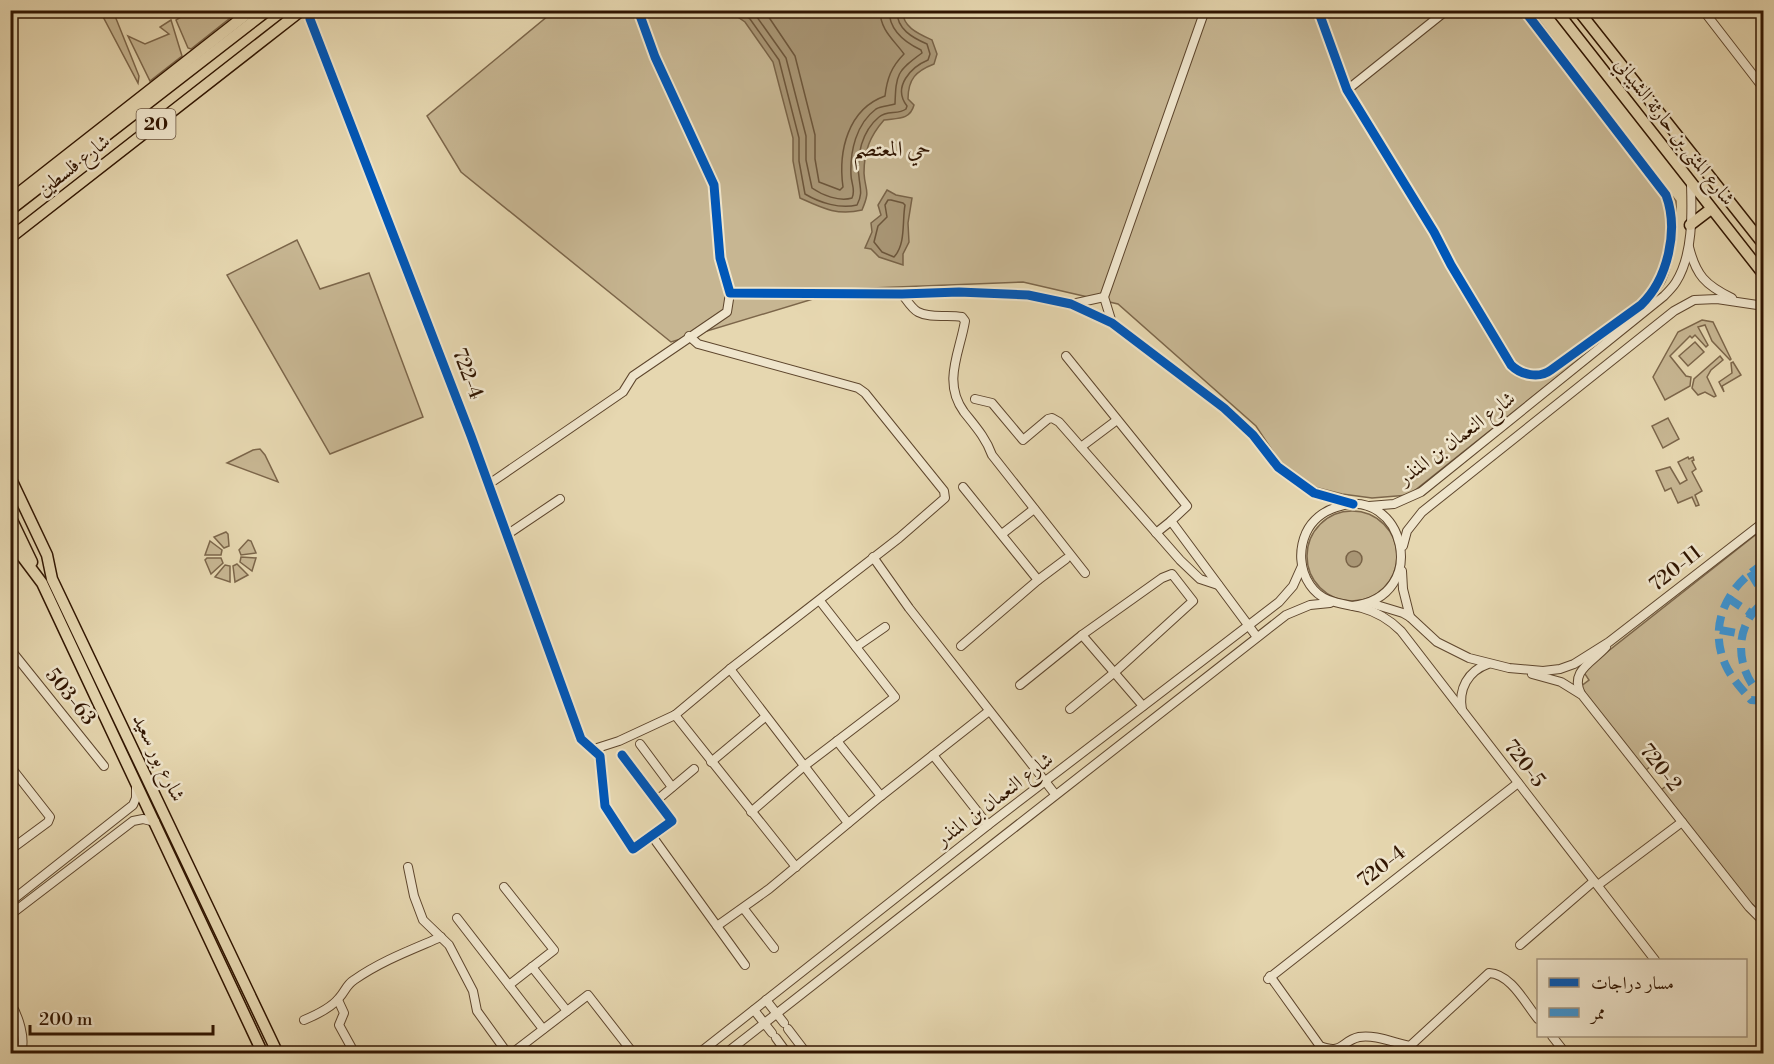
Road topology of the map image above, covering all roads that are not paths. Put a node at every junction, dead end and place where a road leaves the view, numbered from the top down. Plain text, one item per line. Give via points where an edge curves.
1 (252, 10) edge
2 (268, 10) edge
3 (302, 10) edge
4 (314, 10) edge
5 (638, 10) edge
6 (1204, 10) edge
7 (1318, 10) edge
8 (1447, 10) edge
9 (1524, 10) edge
10 (1556, 10) edge
11 (1578, 10) edge
12 (1703, 10) edge
13 (1764, 89) edge
14 (1347, 90) junction
15 (1691, 184) junction
16 (10, 202) edge
17 (1711, 209) junction
18 (10, 210) edge
19 (1690, 225) junction
20 (10, 238) edge
21 (1688, 243) junction
22 (1764, 245) edge
23 (1764, 275) edge
24 (730, 293) junction
25 (902, 294) junction
26 (1104, 297) junction
27 (1740, 301) junction
28 (1071, 304) junction
29 (1764, 306) edge
30 (1112, 323) junction
31 (689, 336) junction
32 (1066, 356) dead end
33 (975, 399) dead end
34 (1118, 420) junction
35 (1081, 447) junction
36 (10, 477) edge
37 (489, 484) junction
38 (963, 487) dead end
39 (10, 492) edge
40 (560, 499) dead end
41 (1353, 504) junction
42 (1365, 506) junction
43 (1034, 509) junction
44 (14, 516) edge
45 (1171, 521) junction
46 (1764, 522) edge
47 (1156, 533) junction
48 (508, 534) junction
49 (1002, 534) junction
50 (10, 536) edge
51 (1402, 550) junction
52 (873, 557) junction
53 (1066, 559) dead end
54 (1402, 560) junction
55 (1302, 566) junction
56 (1085, 573) dead end
57 (52, 579) junction
58 (1038, 580) junction
59 (42, 583) junction
60 (1218, 585) junction
61 (820, 601) junction
62 (1335, 603) junction
63 (1370, 603) junction
64 (1352, 606) junction
65 (1410, 617) junction
66 (1249, 626) junction
67 (885, 627) dead end
68 (1082, 635) junction
69 (1257, 637) junction
70 (1609, 642) junction
71 (961, 646) dead end
72 (856, 647) junction
73 (10, 648) edge
74 (1488, 664) junction
75 (730, 669) junction
76 (1115, 672) junction
77 (1552, 675) junction
78 (1578, 678) junction
79 (1176, 681) junction
80 (1020, 685) dead end
81 (1568, 686) junction
82 (1185, 693) junction
83 (1582, 695) junction
84 (1143, 706) junction
85 (1070, 709) dead end
86 (989, 711) junction
87 (1462, 711) junction
88 (675, 715) junction
89 (765, 717) junction
90 (837, 741) junction
91 (640, 744) dead end
92 (594, 749) junction
93 (622, 755) dead end
94 (933, 755) junction
95 (711, 762) junction
96 (10, 766) edge
97 (104, 766) dead end
98 (803, 767) junction
99 (694, 769) dead end
100 (1045, 782) junction
101 (1518, 783) junction
102 (136, 784) junction
103 (672, 787) junction
104 (1055, 794) junction
105 (881, 796) junction
106 (657, 800) junction
107 (751, 812) junction
108 (155, 822) junction
109 (1682, 822) junction
110 (848, 823) junction
111 (988, 825) junction
112 (652, 836) junction
113 (10, 850) edge
114 (408, 867) dead end
115 (796, 867) junction
116 (1596, 883) junction
117 (504, 887) dead end
118 (10, 902) edge
119 (744, 909) junction
120 (10, 915) edge
121 (457, 918) dead end
122 (1764, 922) edge
123 (864, 923) junction
124 (717, 926) junction
125 (441, 937) junction
126 (872, 937) junction
127 (1520, 945) dead end
128 (774, 948) dead end
129 (1654, 959) edge
130 (745, 965) dead end
131 (532, 967) junction
132 (509, 985) junction
133 (338, 1000) junction
134 (766, 1000) junction
135 (10, 1002) edge
136 (754, 1010) junction
137 (567, 1011) junction
138 (776, 1013) junction
139 (1537, 1017) edge
140 (304, 1020) dead end
141 (765, 1023) junction
142 (543, 1029) junction
143 (1554, 1037) edge
144 (1764, 1047) edge
145 (784, 1049) dead end
146 (20, 1053) edge
147 (263, 1053) edge
148 (278, 1053) edge
149 (355, 1053) edge
150 (509, 1053) edge
151 (638, 1053) edge
152 (698, 1053) edge
153 (725, 1053) edge
154 (807, 1053) edge
155 (1566, 1053) edge
156 (1755, 1053) edge

1 - 16 main road
2 - 18 main road, شارع فلسطين / 20
3 - 20 main road, شارع فلسطين / 20
4 - 37 street, 722-4 via 310,19
5 - 24 street via 714,185 720,258
6 - 26 street
7 - 14 street
8 - 14 street
9 - 14 street via 1666,195 1672,219 1668,255 1650,296 1546,374 1525,374 1510,364
10 - 15 main road, شارع المثنى بن حارثة الشيباني
11 - 22 main road, شارع المثنى بن حارثة الشيباني
12 - 13 street
15 - 17 main road, شارع المثنى بن حارثة الشيباني
15 - 19 street, شارع النعمان بن المنذر
17 - 19 main road
17 - 23 main road, شارع المثنى بن حارثة الشيباني
19 - 21 street, شارع النعمان بن المنذر
21 - 27 street via 1693,264 1703,280
21 - 42 street, شارع النعمان بن المنذر via 1677,282 1664,296 1421,492 1394,504
24 - 25 street
24 - 31 street via 727,312
25 - 28 street via 958,291 1028,295
25 - 43 street via 917,312 954,315 965,321 953,368 956,399
26 - 28 street
26 - 30 street
27 - 29 street, شارع النعمان بن المنذر
27 - 51 street, شارع النعمان بن المنذر via 1694,300 1674,311 1422,512 1407,531
28 - 30 street
30 - 41 street via 1224,408 1253,435 1278,467 1314,493
31 - 37 street via 633,376 623,392
31 - 52 street via 698,344 865,393 945,494 945,498
32 - 34 street
33 - 35 street via 992,403 1023,440 1052,418
34 - 35 street
34 - 45 street via 1187,506
35 - 47 street
36 - 57 main road, شارع بور سعيد via 47,555
37 - 48 street, 722-4
38 - 49 street
39 - 44 main road
40 - 48 street
41 - 42 street
41 - 55 street via 1328,510 1317,518 1303,540
42 - 51 street via 1390,522
43 - 49 street
43 - 56 street
44 - 57 main road
44 - 59 main road
45 - 47 street
45 - 60 street
46 - 70 street, 720-11
47 - 60 street via 1200,579
48 - 92 street, 722-4 via 581,739
49 - 58 street
50 - 59 main road, شارع بور سعيد
51 - 54 street
52 - 61 street
52 - 86 street
53 - 58 street
54 - 63 street via 1392,586
54 - 65 street via 1403,589
55 - 62 street via 1317,593
55 - 66 street, شارع النعمان بن المنذر via 1284,597
57 - 148 main road, شارع بور سعيد
58 - 71 street
59 - 102 main road, شارع بور سعيد
60 - 66 street
61 - 72 street
61 - 75 street
62 - 64 street
62 - 69 street, شارع النعمان بن المنذر via 1293,611
63 - 64 street
63 - 65 street
64 - 87 street, 720-5 via 1378,614 1397,627
65 - 74 street, 720-11 via 1447,648
66 - 69 street
66 - 79 street, شارع النعمان بن المنذر
67 - 72 street
68 - 76 street
68 - 76 street via 1173,574 1194,601
68 - 80 street
69 - 82 street, شارع النعمان بن المنذر
70 - 77 street, 720-11
70 - 78 street, 720-11 via 1582,668
72 - 90 street via 895,698
73 - 97 street, 503-63
74 - 77 street, 720-11
74 - 87 street via 1475,670 1465,682
75 - 88 street
75 - 89 street
76 - 84 street
76 - 85 street
77 - 81 street, 720-2
78 - 81 street, 720-11
78 - 83 street
79 - 82 street
79 - 84 street, شارع النعمان بن المنذر
81 - 83 street, 720-2
82 - 104 street, شارع النعمان بن المنذر
83 - 109 street, 720-2
84 - 100 street, شارع النعمان بن المنذر
86 - 94 street
86 - 100 street
87 - 101 street, 720-5
88 - 92 street
88 - 95 street
89 - 95 street
89 - 98 street
90 - 98 street
90 - 105 street
91 - 103 street
92 - 112 street via 600,756 605,806 633,849
93 - 106 street
94 - 105 street
94 - 111 street
95 - 107 street
96 - 113 street via 50,817
98 - 107 street
98 - 110 street
99 - 103 street
100 - 104 street
100 - 111 street, شارع النعمان بن المنذر
101 - 116 street, 720-5
101 - 139 street, 720-4 via 1269,978 1320,1046 1329,1050 1339,1049 1357,1037 1410,1046 1489,973 1505,978
102 - 108 main road, شارع بور سعيد
102 - 118 street via 133,805
103 - 106 street
104 - 126 street, شارع النعمان بن المنذر
105 - 110 street
106 - 112 street via 672,821
107 - 115 street
108 - 120 street via 133,821
108 - 147 main road, شارع بور سعيد
109 - 116 street
109 - 122 street, 720-2
110 - 115 street
111 - 123 street, شارع النعمان بن المنذر
112 - 124 street
114 - 125 street via 423,920
115 - 119 street
116 - 127 street
116 - 129 street, 720-5
117 - 131 street via 554,950
119 - 124 street
119 - 128 street
121 - 132 street
123 - 126 street via 874,927
123 - 134 street, شارع النعمان بن المنذر
124 - 130 street
125 - 133 street via 395,956 357,978
125 - 150 street via 474,991 477,1011
126 - 138 street, شارع النعمان بن المنذر
131 - 132 street
131 - 137 street
132 - 142 street
133 - 140 street
133 - 149 street via 344,1013 339,1024
134 - 136 street, شارع النعمان بن المنذر
134 - 138 street
135 - 146 street via 18,1018
136 - 141 street
136 - 152 street, شارع النعمان بن المنذر
137 - 142 street
137 - 151 street via 588,995 630,1049
138 - 141 street, شارع النعمان بن المنذر
138 - 154 street
141 - 145 street
141 - 153 street, شارع النعمان بن المنذر
142 - 150 street
143 - 155 street
144 - 156 street

